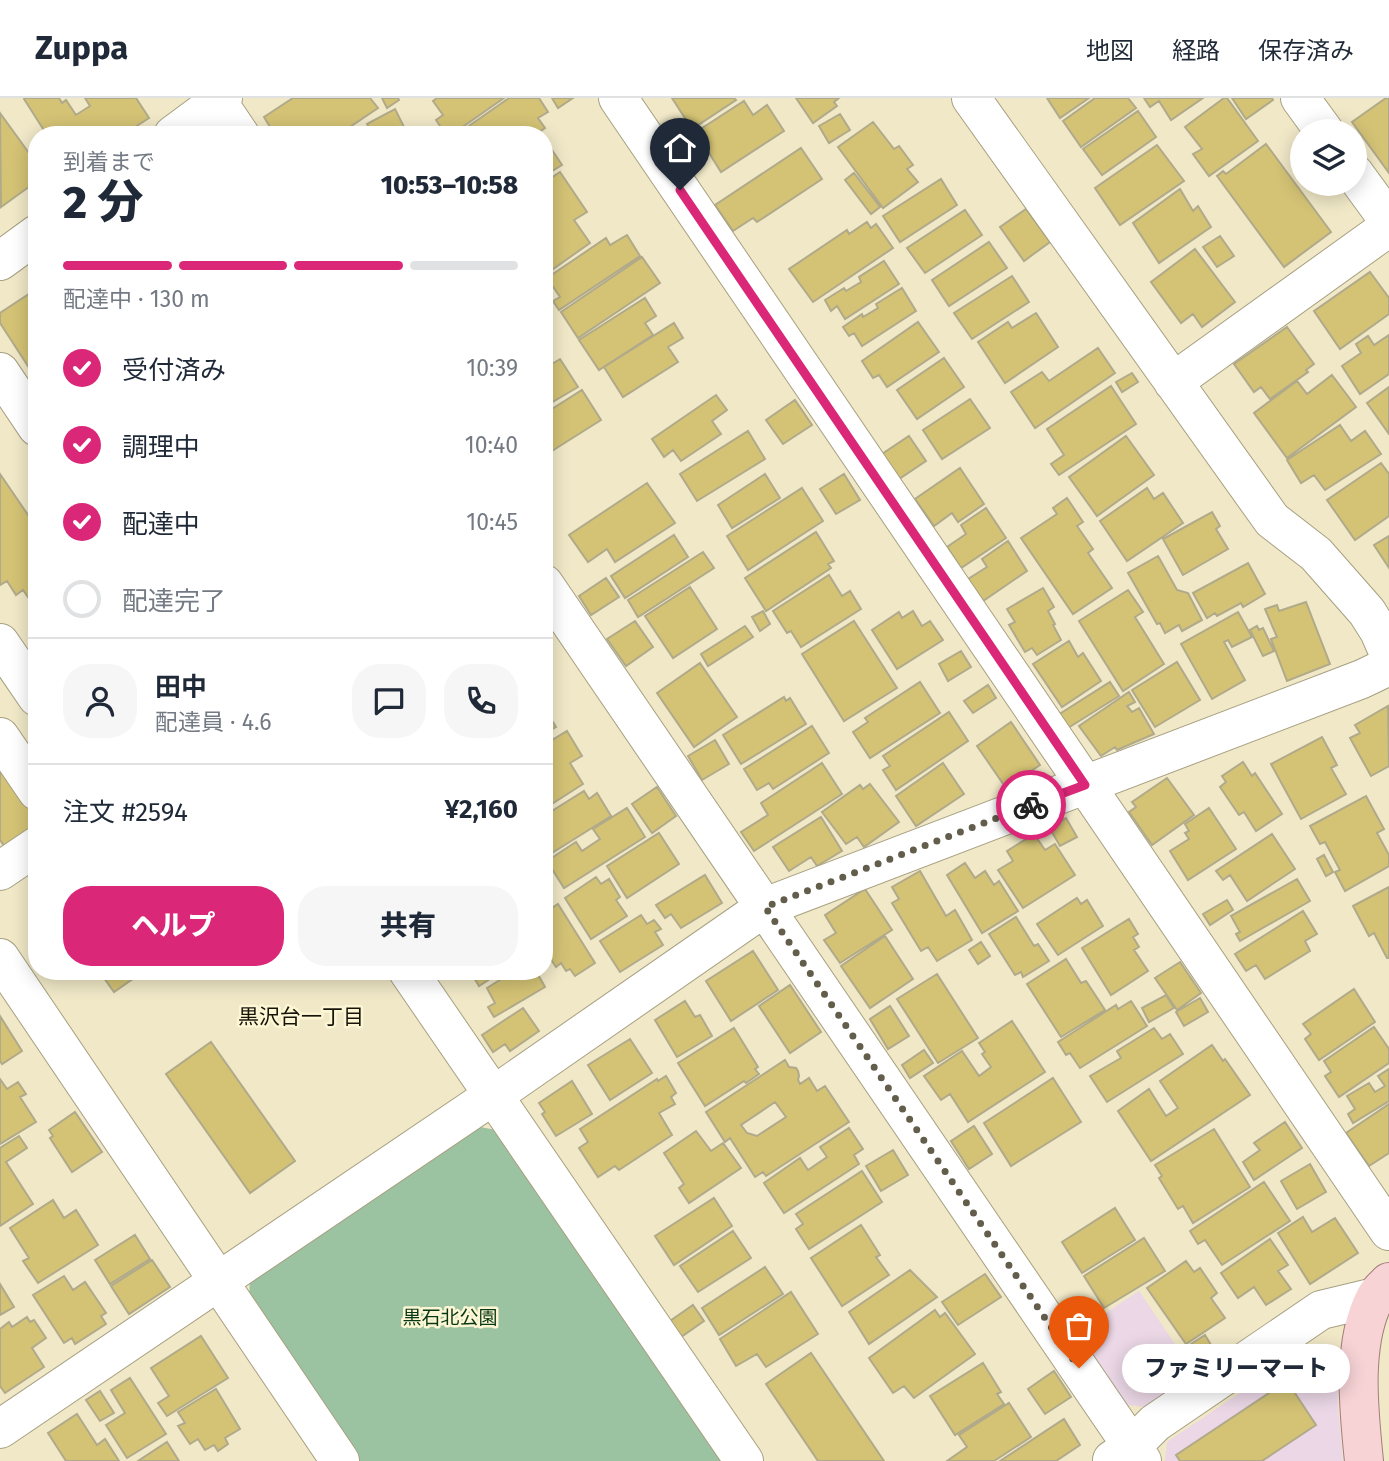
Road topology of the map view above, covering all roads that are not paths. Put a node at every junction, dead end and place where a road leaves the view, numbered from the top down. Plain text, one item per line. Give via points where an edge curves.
1 (618, 98) edge
2 (971, 98) edge
3 (1300, 98) edge
4 (219, 99) edge
5 (1315, 119) edge
6 (184, 126) edge
7 (235, 126) edge
8 (1367, 191) edge
9 (1389, 221) edge
10 (1389, 227) edge
11 (28, 241) edge
12 (0, 261) edge
13 (0, 372) edge
14 (1173, 382) junction
15 (28, 414) edge
16 (553, 597) edge
17 (0, 643) edge
18 (1389, 654) edge
19 (1389, 666) edge
20 (28, 684) edge
21 (0, 737) edge
22 (28, 778) edge
23 (1085, 785) junction
24 (28, 852) edge
25 (0, 871) edge
26 (765, 907) junction
27 (0, 958) edge
28 (414, 980) edge
29 (493, 1096) junction
30 (1389, 1231) edge
31 (220, 1281) junction
32 (1382, 1289) edge
33 (0, 1429) edge
34 (1128, 1456) edge
35 (340, 1461) edge
36 (744, 1461) edge
37 (1363, 1461) edge

1 - 23 street
2 - 14 street
3 - 5 street
4 - 6 street
4 - 7 street
8 - 9 street
10 - 14 street
11 - 12 street
13 - 15 street
14 - 18 street via 1272,520 1316,554 1367,612
16 - 26 street
17 - 20 street
19 - 23 street
21 - 22 street
23 - 26 street
23 - 30 street
24 - 25 street
26 - 29 street
26 - 34 street
27 - 31 street
28 - 29 street
29 - 31 street
29 - 36 street
31 - 33 street
31 - 35 street
32 - 34 street via 1321,1310 1155,1423
32 - 37 main road via 1364,1328 1360,1361

